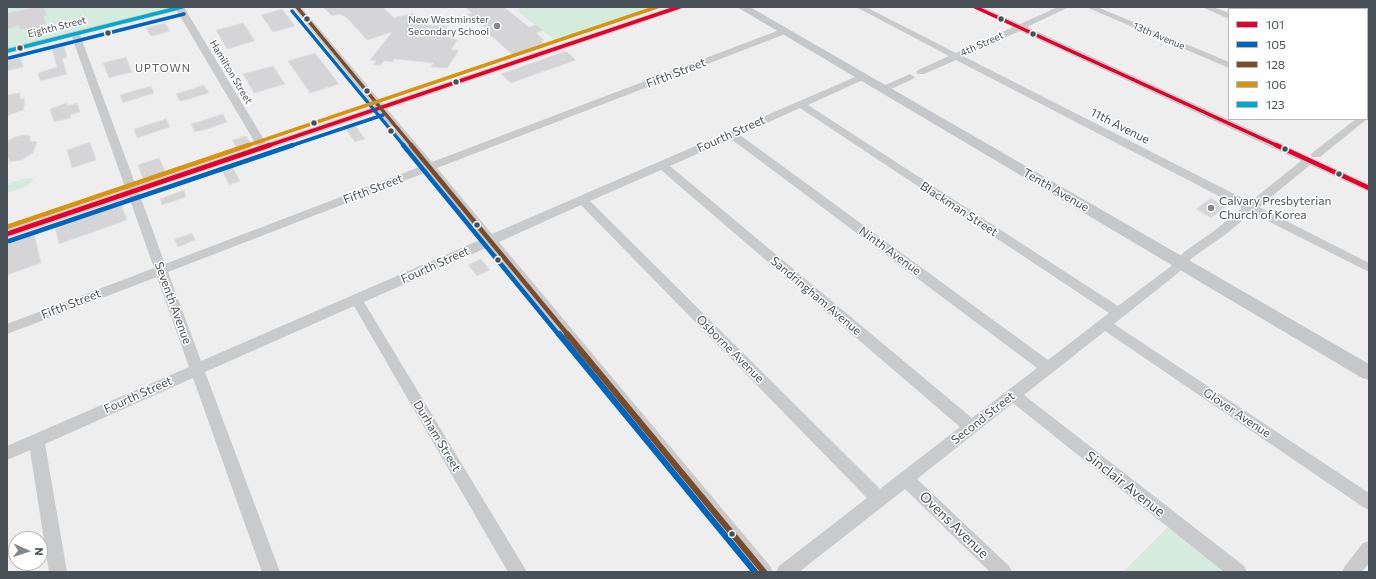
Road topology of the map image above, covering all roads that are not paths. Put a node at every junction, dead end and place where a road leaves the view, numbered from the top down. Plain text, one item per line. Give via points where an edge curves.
1 (181, 7) edge
2 (297, 7) edge
3 (679, 7) edge
4 (742, 7) edge
5 (860, 7) edge
6 (975, 7) edge
7 (1065, 7) edge
8 (1090, 7) edge
9 (1206, 7) edge
10 (1228, 16) edge
11 (1020, 28) junction
12 (785, 32) junction
13 (75, 34) junction
14 (7, 51) edge
15 (955, 56) junction
16 (1228, 65) edge
17 (921, 72) dead end
18 (862, 77) junction
19 (910, 77) dead end
20 (884, 89) junction
21 (800, 104) junction
22 (381, 108) junction
23 (1361, 120) edge
24 (732, 134) junction
25 (263, 147) junction
26 (1313, 158) junction
27 (662, 165) junction
28 (431, 167) junction
29 (1369, 188) edge
30 (132, 191) junction
31 (582, 200) junction
32 (1249, 207) junction
33 (7, 234) edge
34 (490, 240) junction
35 (1181, 263) junction
36 (1369, 268) edge
37 (161, 270) junction
38 (356, 299) junction
39 (1118, 313) junction
40 (1104, 324) junction
41 (7, 329) edge
42 (1048, 368) junction
43 (197, 369) junction
44 (1369, 373) edge
45 (1013, 395) junction
46 (971, 427) junction
47 (36, 439) junction
48 (7, 453) edge
49 (905, 478) junction
50 (879, 499) junction
51 (1369, 502) edge
52 (1369, 548) edge
53 (58, 572) edge
54 (271, 572) edge
55 (518, 572) edge
56 (764, 572) edge
57 (785, 572) edge
58 (1003, 572) edge
59 (1238, 572) edge
60 (1351, 572) edge

1 - 13 street, Eighth Street
1 - 25 street, Hamilton Street
2 - 22 street
3 - 22 street
4 - 12 main road, Tenth Avenue
5 - 15 street, 11th Avenue
6 - 11 street
7 - 11 street, 4th Street
8 - 16 street, 13th Avenue
9 - 10 street
11 - 15 street, 4th Street
11 - 26 street
12 - 18 main road, Tenth Avenue
12 - 28 street, Fifth Street
13 - 14 street, Eighth Street
13 - 30 street, Seventh Avenue
15 - 17 street, 4th Street
15 - 32 street, 11th Avenue
18 - 20 main road, Tenth Avenue
18 - 21 street, Fourth Street
19 - 20 street
20 - 35 main road, Tenth Avenue
21 - 24 street, Fourth Street
21 - 39 street, Blackman Street
22 - 25 street
22 - 28 street
23 - 26 street, Second Street
24 - 27 street, Fourth Street
24 - 42 street, Ninth Avenue
25 - 30 street
26 - 29 street
26 - 32 street, Second Street
27 - 31 street, Fourth Street
27 - 46 street, Sandringham Avenue
28 - 34 street
28 - 37 street, Fifth Street
30 - 33 street
30 - 37 street, Seventh Avenue
31 - 34 street, Fourth Street
31 - 50 street, Osborne Avenue
32 - 35 street, Second Street
32 - 36 street, 11th Avenue
34 - 38 street, Fourth Street
34 - 56 street
35 - 39 street, Second Street
35 - 44 main road, Tenth Avenue
37 - 41 street, Fifth Street
37 - 43 street, Seventh Avenue
38 - 43 street, Fourth Street
38 - 55 street, Durham Street
39 - 40 street, Second Street
40 - 42 street, Second Street
40 - 51 street, Glover Avenue
42 - 45 street, Second Street
43 - 47 street, Fourth Street
43 - 54 street, Seventh Avenue
45 - 46 street, Second Street
45 - 59 street, Sinclair Avenue
46 - 49 street, Second Street
47 - 48 street, Fourth Street
47 - 53 street
49 - 50 street, Second Street
49 - 58 street, Ovens Avenue
50 - 57 street, Second Street
52 - 60 street

